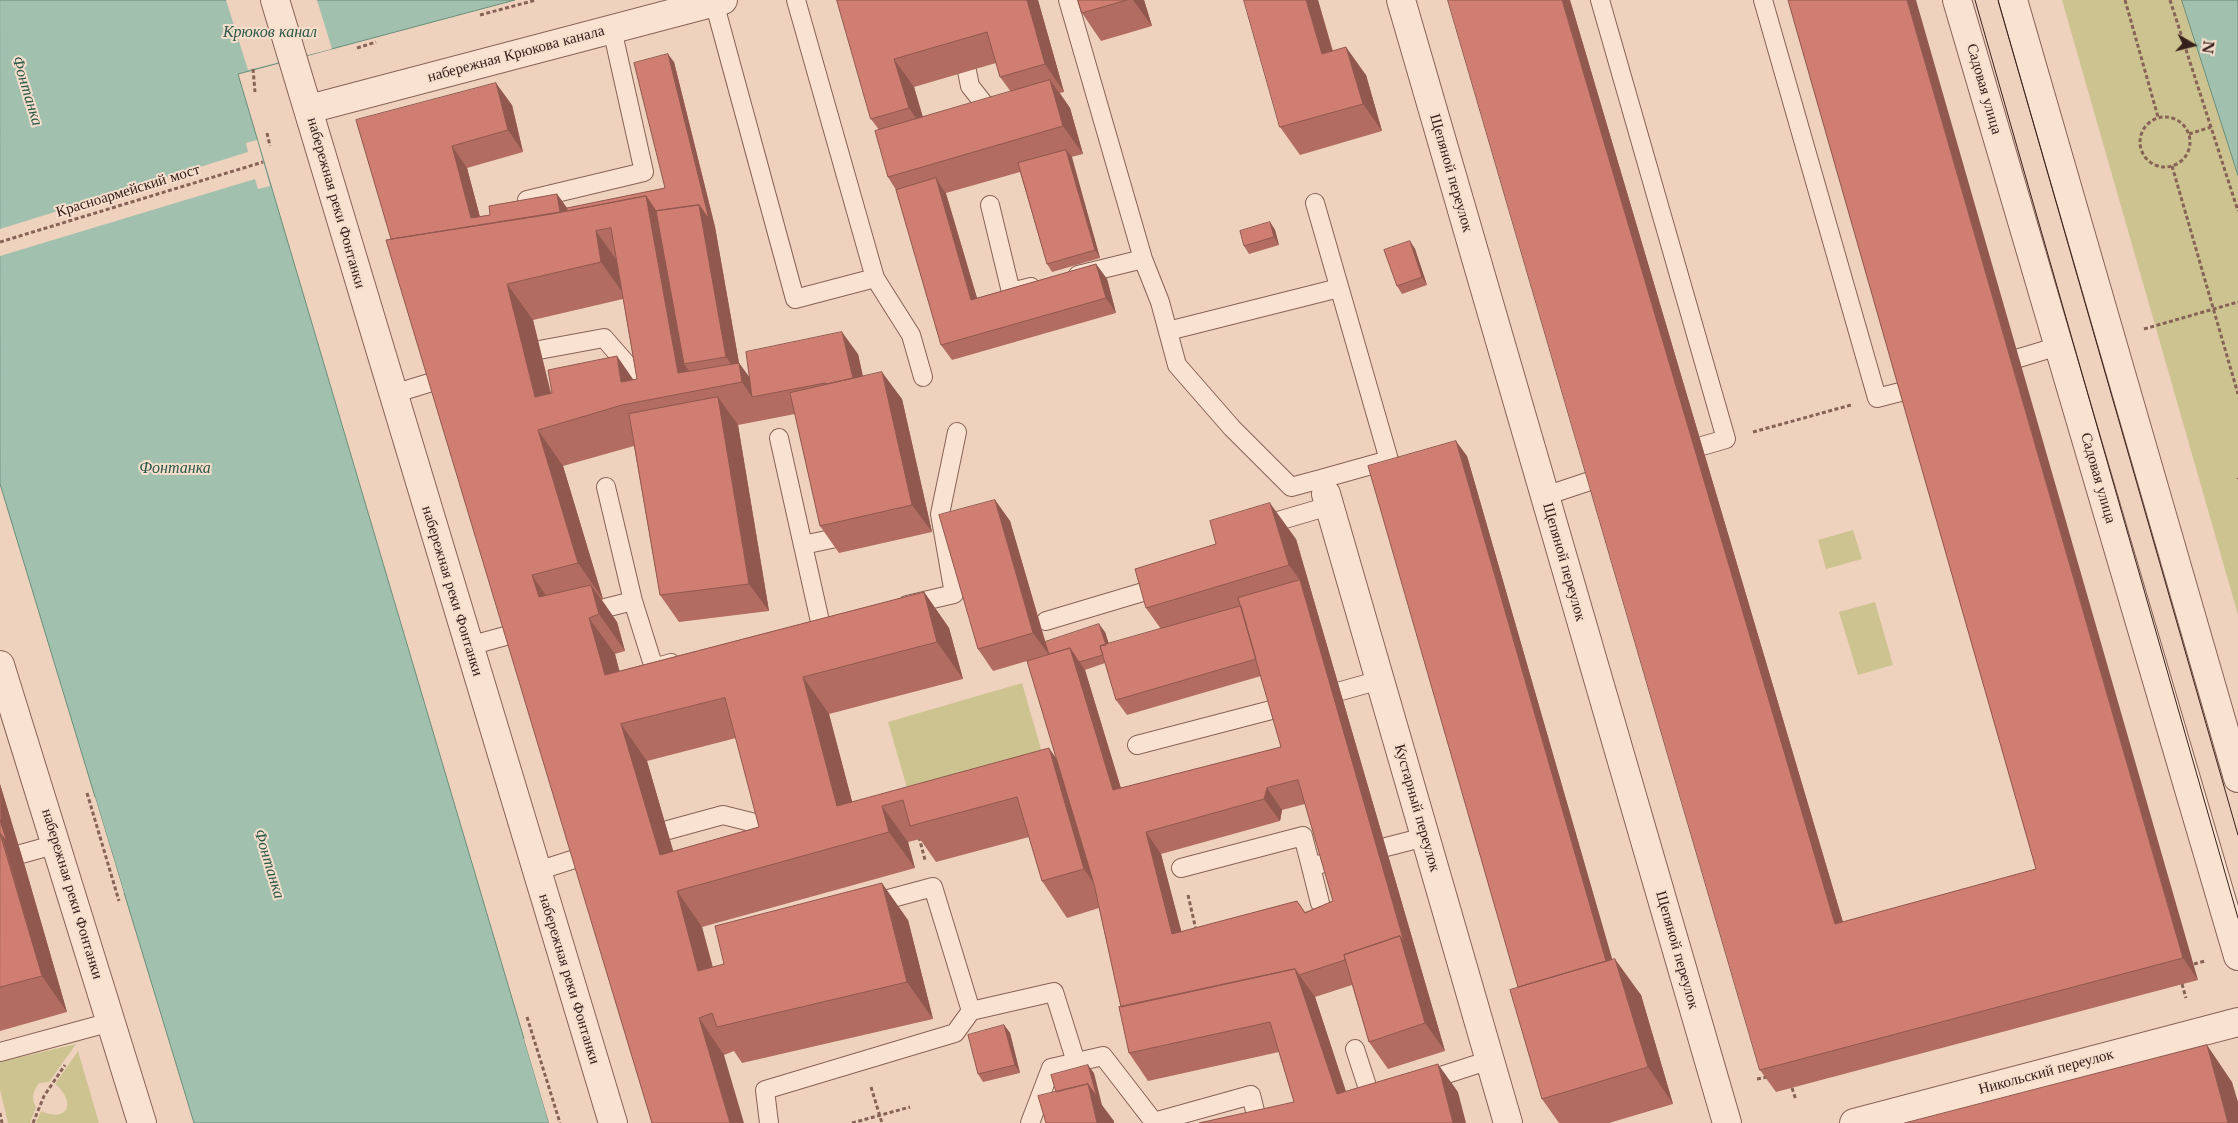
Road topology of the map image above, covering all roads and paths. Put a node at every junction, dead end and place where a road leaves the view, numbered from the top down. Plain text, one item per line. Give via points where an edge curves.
1 (275, 0) edge
2 (536, 0) edge
3 (796, 0) edge
4 (1068, 0) edge
5 (1401, 0) edge
6 (1600, 0) edge
7 (1763, 0) edge
8 (1957, 0) edge
9 (2013, 0) edge
10 (2126, 0) edge
11 (2170, 0) edge
12 (719, 1) edge
13 (480, 15) dead end
14 (612, 29) junction
15 (376, 42) dead end
16 (357, 48) dead end
17 (253, 69) dead end
18 (967, 71) edge
19 (255, 92) dead end
20 (309, 109) junction
21 (2158, 117) junction
22 (2211, 127) junction
23 (998, 128) edge
24 (267, 133) dead end
25 (2189, 134) junction
26 (270, 146) dead end
27 (264, 162) dead end
28 (2172, 166) junction
29 (523, 202) edge
30 (1315, 203) dead end
31 (990, 205) dead end
32 (2238, 211) edge
33 (0, 242) edge
34 (1143, 259) junction
35 (876, 278) junction
36 (1339, 288) junction
37 (2238, 302) edge
38 (2213, 309) junction
39 (2144, 329) dead end
40 (1168, 331) junction
41 (2059, 346) junction
42 (539, 350) dead end
43 (2019, 358) dead end
44 (922, 377) dead end
45 (442, 379) edge
46 (1908, 390) edge
47 (392, 394) junction
48 (2238, 394) edge
49 (1878, 398) junction
50 (661, 403) edge
51 (957, 432) dead end
52 (779, 438) dead end
53 (1726, 439) junction
54 (1702, 446) dead end
55 (1596, 479) edge
56 (606, 487) dead end
57 (1325, 493) junction
58 (1545, 496) junction
59 (1245, 531) edge
60 (836, 538) edge
61 (803, 545) junction
62 (1180, 581) edge
63 (632, 601) junction
64 (888, 610) edge
65 (569, 617) edge
66 (840, 621) edge
67 (1046, 622) dead end
68 (821, 626) junction
69 (517, 630) edge
70 (802, 630) edge
71 (469, 646) junction
72 (691, 658) edge
73 (0, 665) edge
74 (1380, 680) junction
75 (1341, 691) dead end
76 (1279, 708) edge
77 (1138, 745) dead end
78 (2238, 778) edge
79 (87, 793) dead end
80 (776, 828) edge
81 (668, 830) dead end
82 (918, 834) edge
83 (1425, 837) junction
84 (57, 844) junction
85 (1386, 847) dead end
86 (22, 854) dead end
87 (585, 854) edge
88 (1331, 862) edge
89 (1311, 867) junction
90 (1181, 868) joint
91 (537, 871) junction
92 (933, 887) junction
93 (119, 901) dead end
94 (1320, 903) dead end
95 (856, 908) edge
96 (1198, 935) edge
97 (2238, 956) edge
98 (2209, 960) dead end
99 (2194, 964) dead end
100 (2182, 984) edge
101 (2186, 998) dead end
102 (971, 1011) junction
103 (527, 1017) dead end
104 (111, 1022) junction
105 (2238, 1022) edge
106 (1355, 1049) dead end
107 (0, 1052) edge
108 (864, 1060) junction
109 (1490, 1060) junction
110 (1076, 1062) junction
111 (67, 1063) dead end
112 (1771, 1076) edge
113 (1757, 1079) edge
114 (1792, 1088) edge
115 (1796, 1100) dead end
116 (910, 1107) dead end
117 (0, 1113) edge
118 (880, 1116) junction
119 (2, 1123) edge
120 (33, 1123) edge
121 (142, 1123) edge
122 (560, 1123) edge
123 (613, 1123) edge
124 (769, 1123) edge
125 (852, 1123) edge
126 (882, 1123) edge
127 (1030, 1123) edge
128 (1258, 1123) edge
129 (1508, 1123) edge
130 (1727, 1123) edge
131 (1854, 1123) edge

1 - 20 street, набережная реки Фонтанки
2 - 13 path
3 - 35 lane
4 - 34 lane
5 - 58 street, Щепяной переулок
6 - 53 lane
7 - 49 lane
8 - 41 street, Садовая улица
9 - 78 street
10 - 21 path
11 - 22 path
12 - 14 street, набережная Крюкова канала
12 - 35 lane via 795,300
14 - 20 street, набережная Крюкова канала
14 - 29 lane via 644,172
15 - 16 path
17 - 19 path
18 - 23 lane via 970,86 995,118
20 - 47 street, набережная реки Фонтанки
21 - 25 path via 2177,120
21 - 28 path via 2143,129 2140,148 2153,164
22 - 25 path
22 - 32 path
24 - 26 path
25 - 28 path via 2187,154
27 - 33 path, Красноармейский мост
28 - 38 path
30 - 36 lane
31 - 34 lane via 1011,292
34 - 40 lane
35 - 44 lane via 911,335
36 - 40 lane
36 - 57 lane via 1389,460
37 - 38 path
38 - 39 path
38 - 48 path
40 - 57 lane via 1177,365 1232,428 1291,487
41 - 43 lane
41 - 97 street, Садовая улица
42 - 50 lane via 604,338
45 - 47 lane
46 - 49 lane
47 - 71 street, набережная реки Фонтанки
49 - 53 path
51 - 64 lane via 934,516 954,594
52 - 61 lane
53 - 54 lane
55 - 58 lane
56 - 63 lane
57 - 59 lane
57 - 74 street, Кустарный переулок
58 - 130 street, Щепяной переулок
60 - 61 lane
61 - 68 lane
62 - 67 lane
63 - 65 lane
63 - 72 lane via 654,668
66 - 68 lane
68 - 70 lane
69 - 71 lane
71 - 91 street, набережная реки Фонтанки
73 - 84 street, набережная реки Фонтанки
74 - 75 lane
74 - 83 street, Кустарный переулок
76 - 77 lane
79 - 93 path
80 - 81 lane via 723,815
82 - 92 path
83 - 85 lane
83 - 109 street, Кустарный переулок
84 - 86 lane
84 - 104 street, набережная реки Фонтанки
87 - 91 lane
88 - 89 lane
89 - 90 lane via 1303,836
89 - 94 lane
90 - 96 path
91 - 123 street, набережная реки Фонтанки
92 - 95 lane
92 - 102 lane
98 - 99 path
100 - 101 path
102 - 108 lane via 955,1034
102 - 110 lane via 1054,992
103 - 122 path
104 - 107 lane
104 - 121 street, набережная реки Фонтанки
105 - 131 street, Никольский переулок
106 - 109 lane via 1371,1098
108 - 118 path
108 - 124 lane via 764,1090
109 - 129 street, Кустарный переулок
110 - 127 lane via 1050,1068
110 - 128 lane via 1103,1056 1154,1122 1251,1095
111 - 120 path via 44,1096
112 - 113 path
114 - 115 path
116 - 118 path
117 - 119 path
118 - 125 path
118 - 126 path

